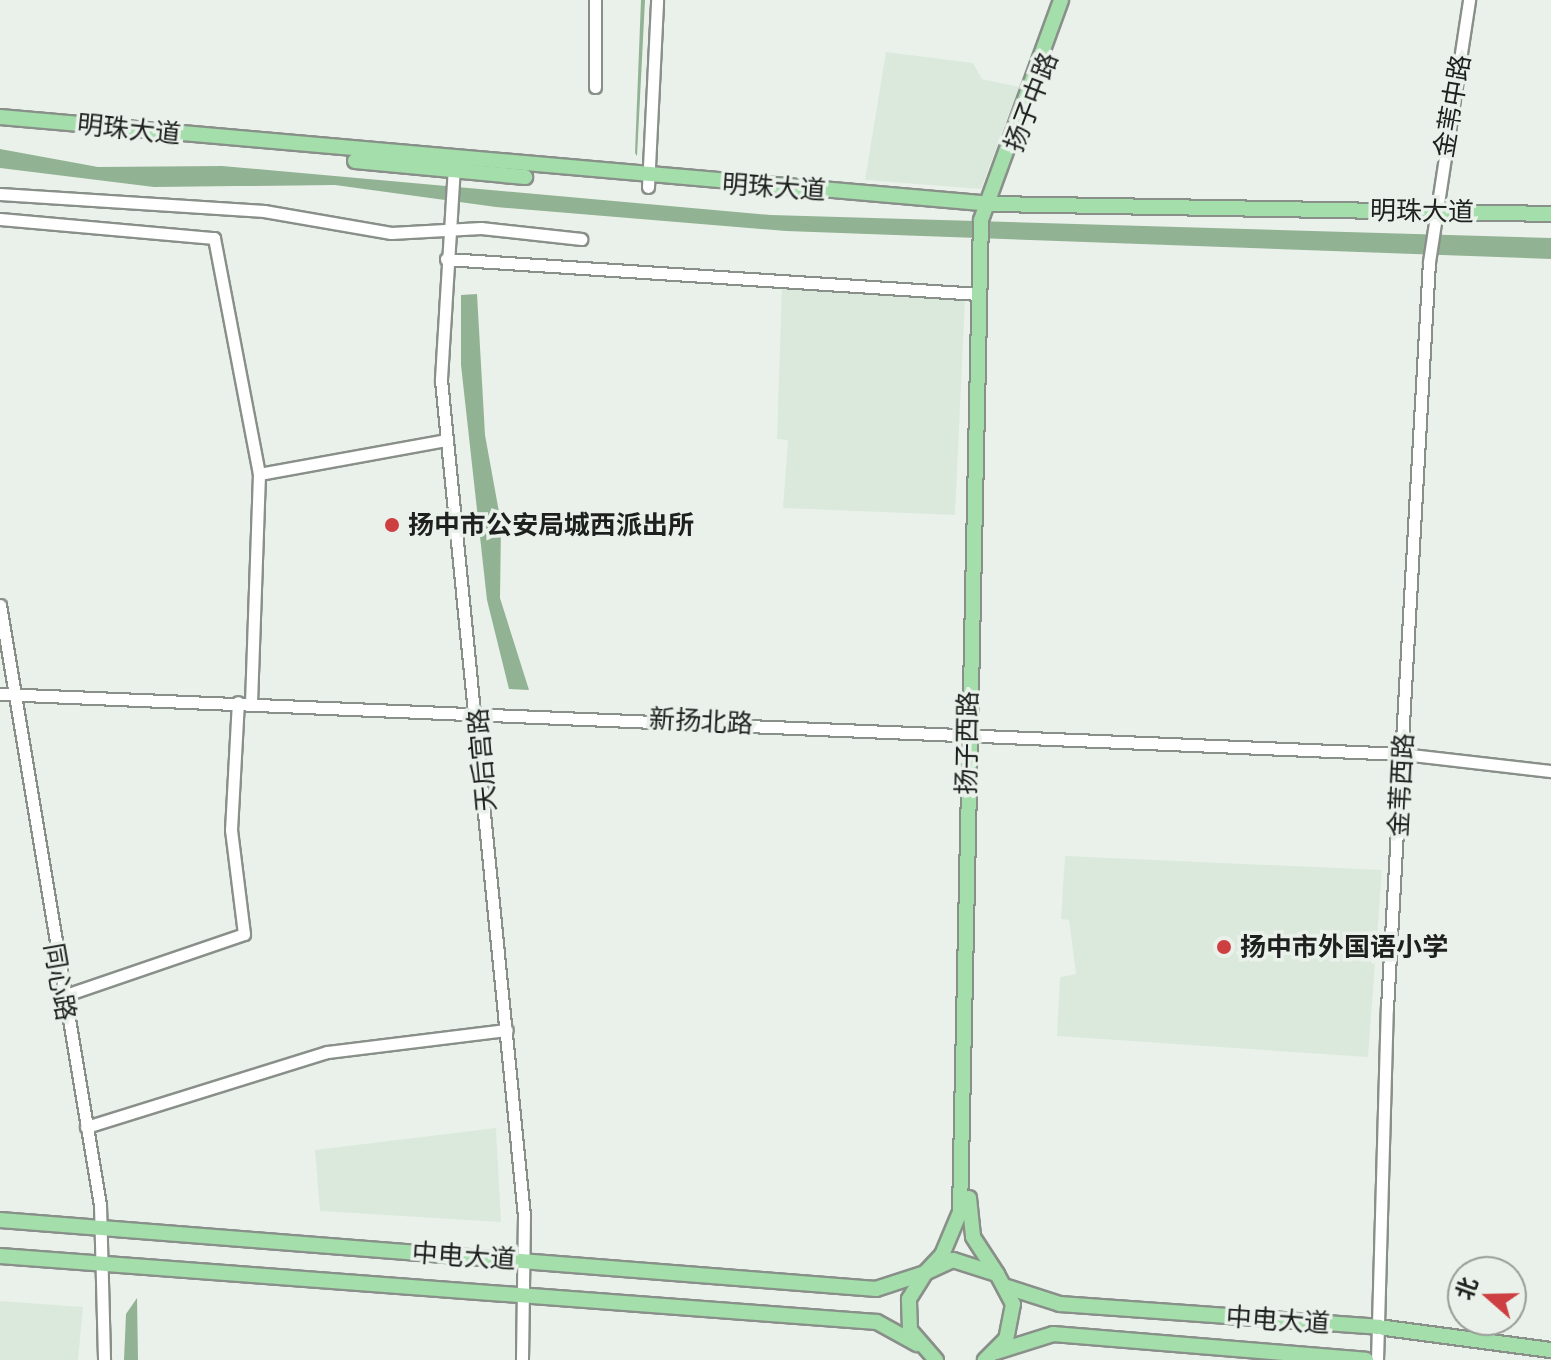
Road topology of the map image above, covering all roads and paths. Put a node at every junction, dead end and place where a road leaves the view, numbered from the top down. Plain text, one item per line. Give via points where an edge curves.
1 (595, 0) edge
2 (657, 0) edge
3 (1061, 0) edge
4 (1070, 0) edge
5 (1469, 0) edge
6 (595, 87) dead end
7 (0, 117) edge
8 (0, 126) edge
9 (453, 170) junction
10 (648, 182) junction
11 (0, 194) edge
12 (986, 212) junction
13 (1551, 214) edge
14 (0, 219) edge
15 (1432, 220) junction
16 (1551, 223) edge
17 (447, 233) junction
18 (581, 239) dead end
19 (983, 247) junction
20 (446, 259) junction
21 (978, 294) junction
22 (447, 440) junction
23 (259, 474) junction
24 (0, 605) edge
25 (6, 694) edge
26 (238, 702) junction
27 (251, 703) junction
28 (478, 712) junction
29 (970, 735) junction
30 (1403, 754) junction
31 (1551, 771) edge
32 (63, 996) junction
33 (507, 1030) junction
34 (86, 1127) junction
35 (0, 1220) edge
36 (102, 1228) junction
37 (0, 1256) edge
38 (527, 1261) junction
39 (105, 1264) junction
40 (925, 1273) junction
41 (997, 1274) junction
42 (1007, 1287) junction
43 (527, 1295) junction
44 (1378, 1327) junction
45 (1551, 1350) edge
46 (928, 1355) edge
47 (990, 1356) edge
48 (104, 1360) edge
49 (522, 1360) edge
50 (1366, 1360) edge
51 (1377, 1360) edge

1 - 6 street
2 - 10 street
3 - 12 main road, 扬子中路
4 - 12 main road, 扬子中路
5 - 15 street, 金苇中路
7 - 9 main road, 明珠大道
8 - 9 main road, 明珠大道
9 - 10 main road, 明珠大道
9 - 17 street, 天后宫路
10 - 12 main road, 明珠大道
11 - 17 street via 264,211 391,233
12 - 15 main road, 明珠大道
12 - 19 main road, 扬子西路
13 - 15 main road, 明珠大道
14 - 23 street via 214,238
15 - 16 main road, 明珠大道
15 - 30 street, 金苇西路
17 - 18 street via 481,228
17 - 20 street, 天后宫路
19 - 21 main road, 扬子西路
19 - 29 main road, 扬子西路
20 - 21 street
20 - 22 street, 天后宫路 via 439,345
21 - 29 main road, 扬子西路
22 - 23 street
22 - 28 street, 天后宫路
23 - 27 street
24 - 25 street, 同心路
25 - 26 street, 新扬北路
25 - 32 street, 同心路
26 - 27 street, 新扬北路
26 - 32 street via 231,830 244,934
27 - 28 street, 新扬北路
28 - 29 street, 新扬北路
28 - 33 street, 天后宫路
29 - 30 street, 新扬北路
29 - 40 main road, 扬子西路 via 960,1212 952,1240
29 - 41 main road, 扬子西路 via 969,1215
30 - 31 street, 新扬北路
30 - 44 street, 金苇西路
32 - 34 street, 同心路
33 - 34 street via 327,1052
33 - 38 street, 天后宫路
34 - 36 street, 同心路
35 - 36 main road, 中电大道
36 - 38 main road, 中电大道
36 - 39 street, 同心路
37 - 39 main road, 中电大道
38 - 40 main road, 中电大道 via 876,1289
38 - 43 street, 天后宫路
39 - 43 main road, 中电大道
39 - 48 street, 同心路
40 - 41 main road, 中电大道 via 969,1260
40 - 46 main road, 扬子西路 via 907,1315
41 - 42 main road, 扬子西路
42 - 44 main road, 中电大道 via 1060,1304
42 - 47 main road via 1013,1322
43 - 46 main road, 中电大道 via 877,1322
43 - 49 street, 天后宫路
44 - 45 main road, 中电大道
44 - 51 street, 金苇西路
47 - 50 main road, 中电大道 via 1053,1334

